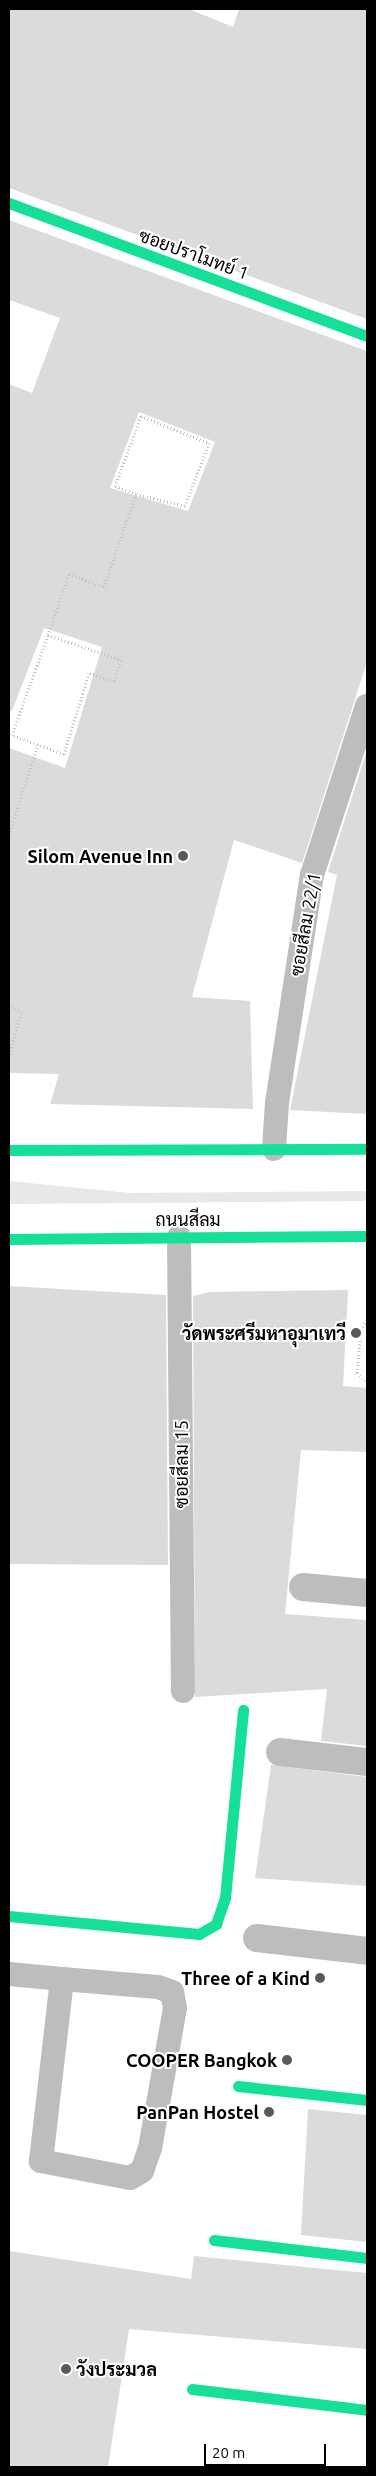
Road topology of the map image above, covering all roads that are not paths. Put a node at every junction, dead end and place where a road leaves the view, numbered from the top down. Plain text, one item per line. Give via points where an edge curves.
1 (9, 203) edge
2 (367, 336) edge
3 (367, 706) edge
4 (274, 1149) junction
5 (367, 1149) edge
6 (9, 1150) edge
7 (367, 1236) edge
8 (178, 1237) junction
9 (9, 1239) edge
10 (303, 1587) dead end
11 (367, 1593) edge
12 (183, 1691) dead end
13 (243, 1710) dead end
14 (280, 1752) dead end
15 (367, 1762) edge
16 (9, 1916) edge
17 (257, 1938) dead end
18 (367, 1951) edge
19 (9, 1974) edge
20 (62, 1978) junction
21 (238, 2086) dead end
22 (367, 2100) edge
23 (214, 2240) dead end
24 (367, 2258) edge
25 (192, 2389) dead end
26 (367, 2410) edge

1 - 2 street, ซอยปราโมทย์ 1
3 - 4 lane, ซอยสีลม 22/1 via 312,874 277,1103
4 - 5 street
4 - 6 street
7 - 8 street, ถนนสีลม
8 - 9 street, ถนนสีลม
8 - 12 lane, ซอยสีลม 15
10 - 11 street
13 - 16 street via 225,1898 216,1924 199,1934 177,1934
14 - 15 street
17 - 18 street
19 - 20 lane
20 - 20 lane via 158,1987 172,1992 175,2008 150,2148 142,2171 130,2178 42,2161
21 - 22 street
23 - 24 street
25 - 26 street

